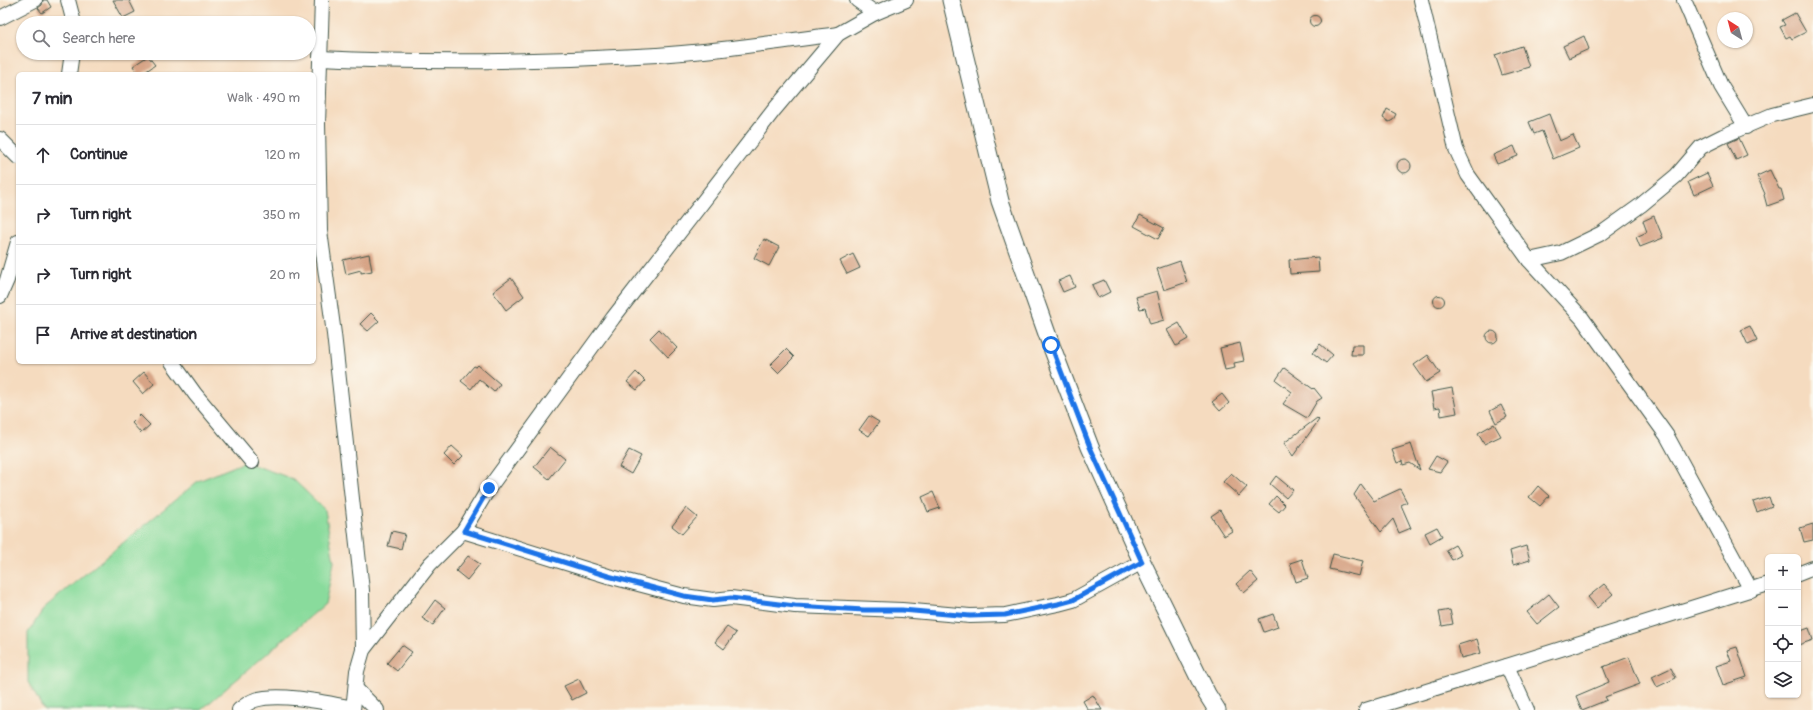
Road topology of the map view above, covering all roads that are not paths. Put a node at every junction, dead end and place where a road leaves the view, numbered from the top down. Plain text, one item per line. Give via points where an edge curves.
1 (35, 0) edge
2 (68, 0) edge
3 (322, 0) edge
4 (857, 0) edge
5 (906, 0) edge
6 (951, 0) edge
7 (1421, 0) edge
8 (1684, 0) edge
9 (875, 13) junction
10 (72, 16) edge
11 (0, 18) edge
12 (838, 34) junction
13 (320, 58) junction
14 (71, 60) edge
15 (69, 72) edge
16 (1813, 105) edge
17 (1746, 127) junction
18 (0, 139) edge
19 (16, 155) edge
20 (317, 232) edge
21 (16, 249) edge
22 (1529, 260) junction
23 (0, 296) edge
24 (173, 364) edge
25 (252, 462) dead end
26 (464, 531) junction
27 (1142, 562) junction
28 (1813, 568) edge
29 (1801, 573) edge
30 (1765, 585) edge
31 (1751, 590) junction
32 (363, 650) junction
33 (1507, 666) junction
34 (356, 689) junction
35 (353, 709) edge
36 (239, 710) edge
37 (377, 710) edge
38 (1217, 710) edge
39 (1366, 710) edge
40 (1527, 710) edge

1 - 11 street
2 - 10 street
3 - 13 street
4 - 9 street
5 - 9 street
6 - 27 street via 1000,201 1090,447
7 - 22 street via 1456,150 1468,175
8 - 17 street via 1721,86
9 - 12 street
12 - 13 street via 723,49 638,56 469,62
12 - 26 street via 774,110 612,318 489,488
13 - 20 street
14 - 15 street
16 - 17 street via 1772,115
17 - 22 street via 1701,147 1676,176 1641,206 1602,233 1561,253
18 - 19 street
20 - 32 street via 334,334 362,590
21 - 23 street
22 - 31 street via 1582,318 1667,436
24 - 25 street
26 - 27 street via 601,574 684,596 713,600 731,598 795,606 902,610 970,616 1005,615 1058,604 1078,597
26 - 32 street via 430,564
27 - 38 street
28 - 29 street
30 - 31 street
31 - 33 street
32 - 34 street via 357,671
33 - 39 street
33 - 40 street
34 - 35 street
34 - 37 street
35 - 36 street via 268,698 253,700

